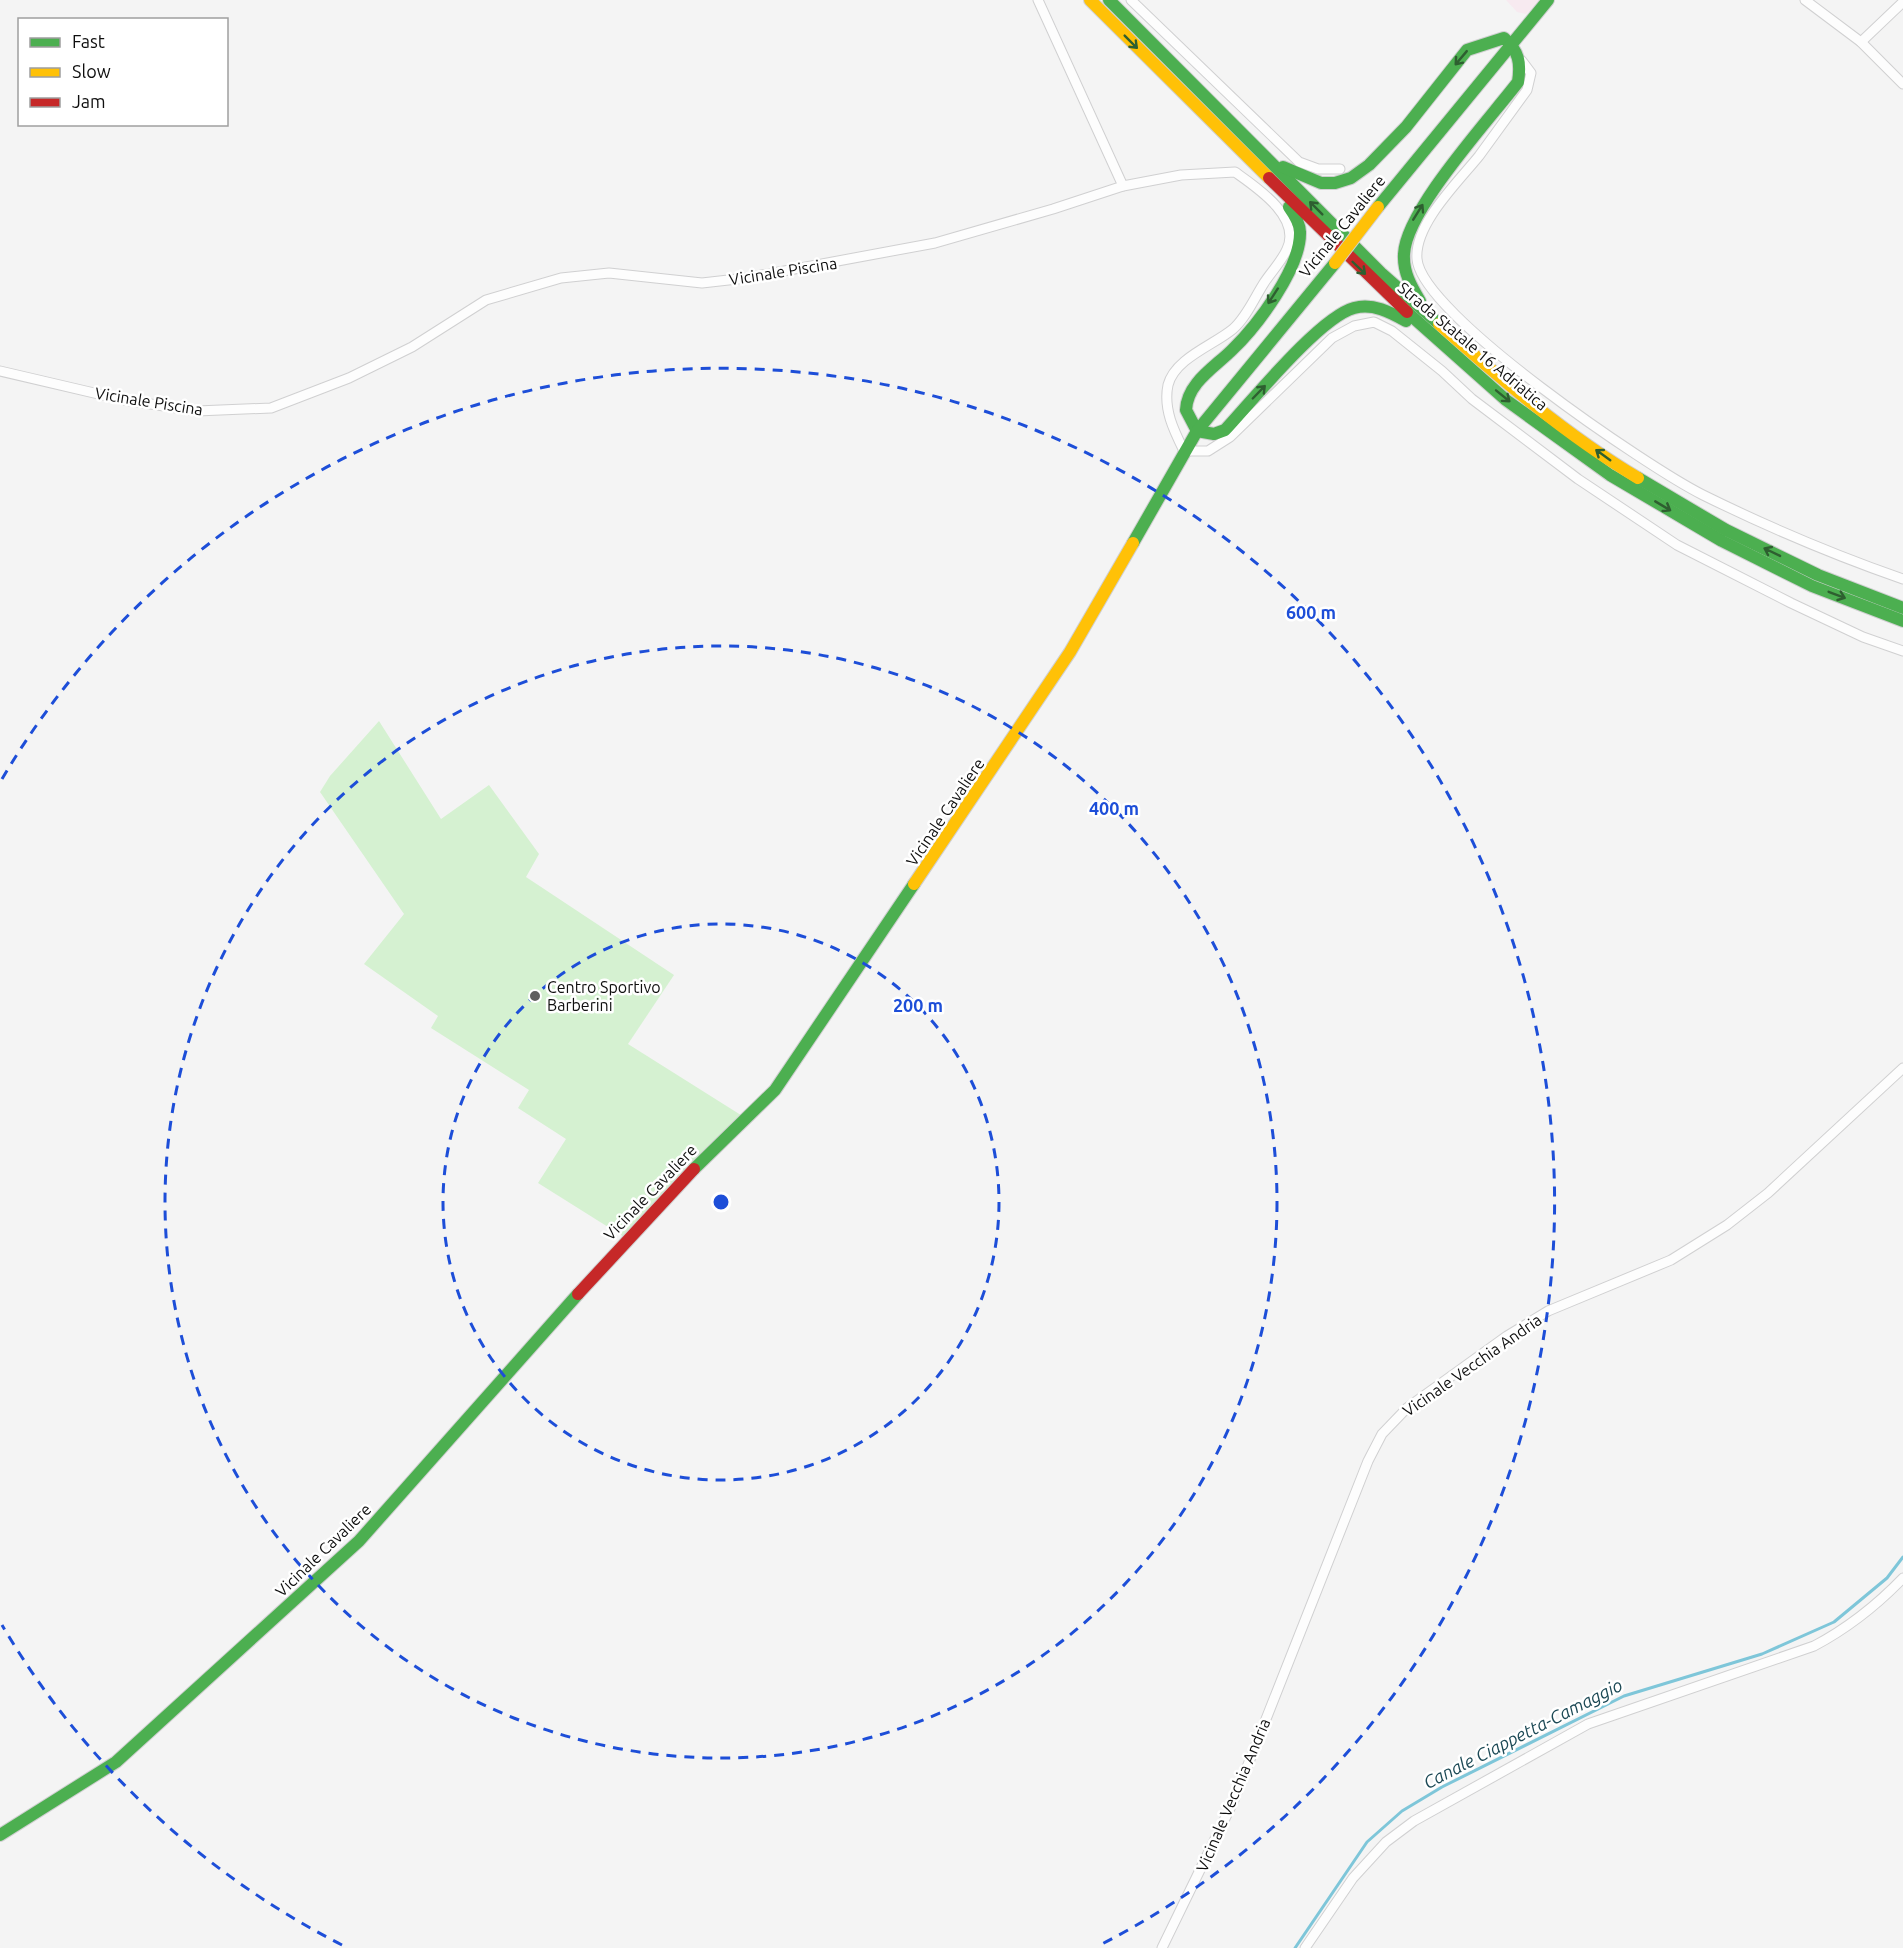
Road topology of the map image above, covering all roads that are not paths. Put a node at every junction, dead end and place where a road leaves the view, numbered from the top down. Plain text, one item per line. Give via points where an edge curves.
1 (1038, 0) edge
2 (1090, 0) edge
3 (1109, 0) edge
4 (1131, 0) edge
5 (1548, 0) edge
6 (1805, 0) edge
7 (1903, 2) edge
8 (1861, 42) junction
9 (1512, 44) junction
10 (1522, 61) junction
11 (1903, 84) edge
12 (1261, 153) junction
13 (1340, 169) dead end
14 (1261, 172) junction
15 (1123, 186) junction
16 (1435, 321) junction
17 (1441, 345) junction
18 (0, 371) edge
19 (1197, 431) junction
20 (1184, 451) junction
21 (1903, 579) edge
22 (1903, 608) edge
23 (1903, 621) edge
24 (1903, 651) edge
25 (1903, 1068) edge
26 (1903, 1578) edge
27 (0, 1835) edge
28 (1162, 1948) edge
29 (1305, 1948) edge

1 - 15 street
2 -> 14 main road, Strada Statale 16 Adriatica
3 - 12 main road, Strada Statale 16 Adriatica
4 - 13 street via 1299,162 1318,169
5 - 9 main road, Vicinale Cavaliere
6 - 8 street
7 - 8 street
8 - 11 street
9 - 10 main road
9 -> 12 main road via 1504,38 1467,50 1379,158 1359,174 1336,183 1319,182 1297,175
9 - 19 main road, Vicinale Cavaliere, bridge
16 -> 10 main road via 1415,294 1405,268 1402,250 1410,225 1518,82
10 - 21 street via 1531,73 1527,90 1424,227 1417,259 1428,285 1471,331 1567,408 1701,494 1828,553
16 -> 12 main road, Strada Statale 16 Adriatica
14 -> 17 main road, Strada Statale 16 Adriatica
14 -> 19 main road via 1297,220 1299,241 1286,277 1255,324 1192,390 1186,405 1188,419
15 - 18 street, Vicinale Piscina via 935,243 815,267 702,282 609,273 561,278 486,300 412,347 349,378 271,408 197,411 124,400
15 - 20 street, Vicinale Piscina via 1181,175 1235,171 1283,214 1291,231 1288,248 1235,328 1176,371 1168,384 1170,418
22 -> 16 main road, Strada Statale 16 Adriatica via 1818,575 1726,530 1615,464 1514,390
19 -> 17 main road via 1214,434 1225,430 1340,311 1359,306 1385,309
17 -> 23 main road, Strada Statale 16 Adriatica via 1506,400 1610,475 1722,541 1792,576
19 - 20 main road, Vicinale Cavaliere
20 - 24 street via 1208,451 1230,437 1332,338 1354,326 1374,322 1392,331 1472,399 1578,478 1677,545 1863,637
20 - 27 main road, Vicinale Cavaliere via 1070,652 776,1090 679,1183 614,1253 359,1541 116,1762
25 - 28 street, Vicinale Vecchia Andria via 1768,1193 1727,1225 1671,1260 1548,1311 1407,1408 1382,1434 1234,1800
26 - 29 street via 1881,1601 1814,1646 1588,1724 1414,1821 1386,1842 1353,1878

